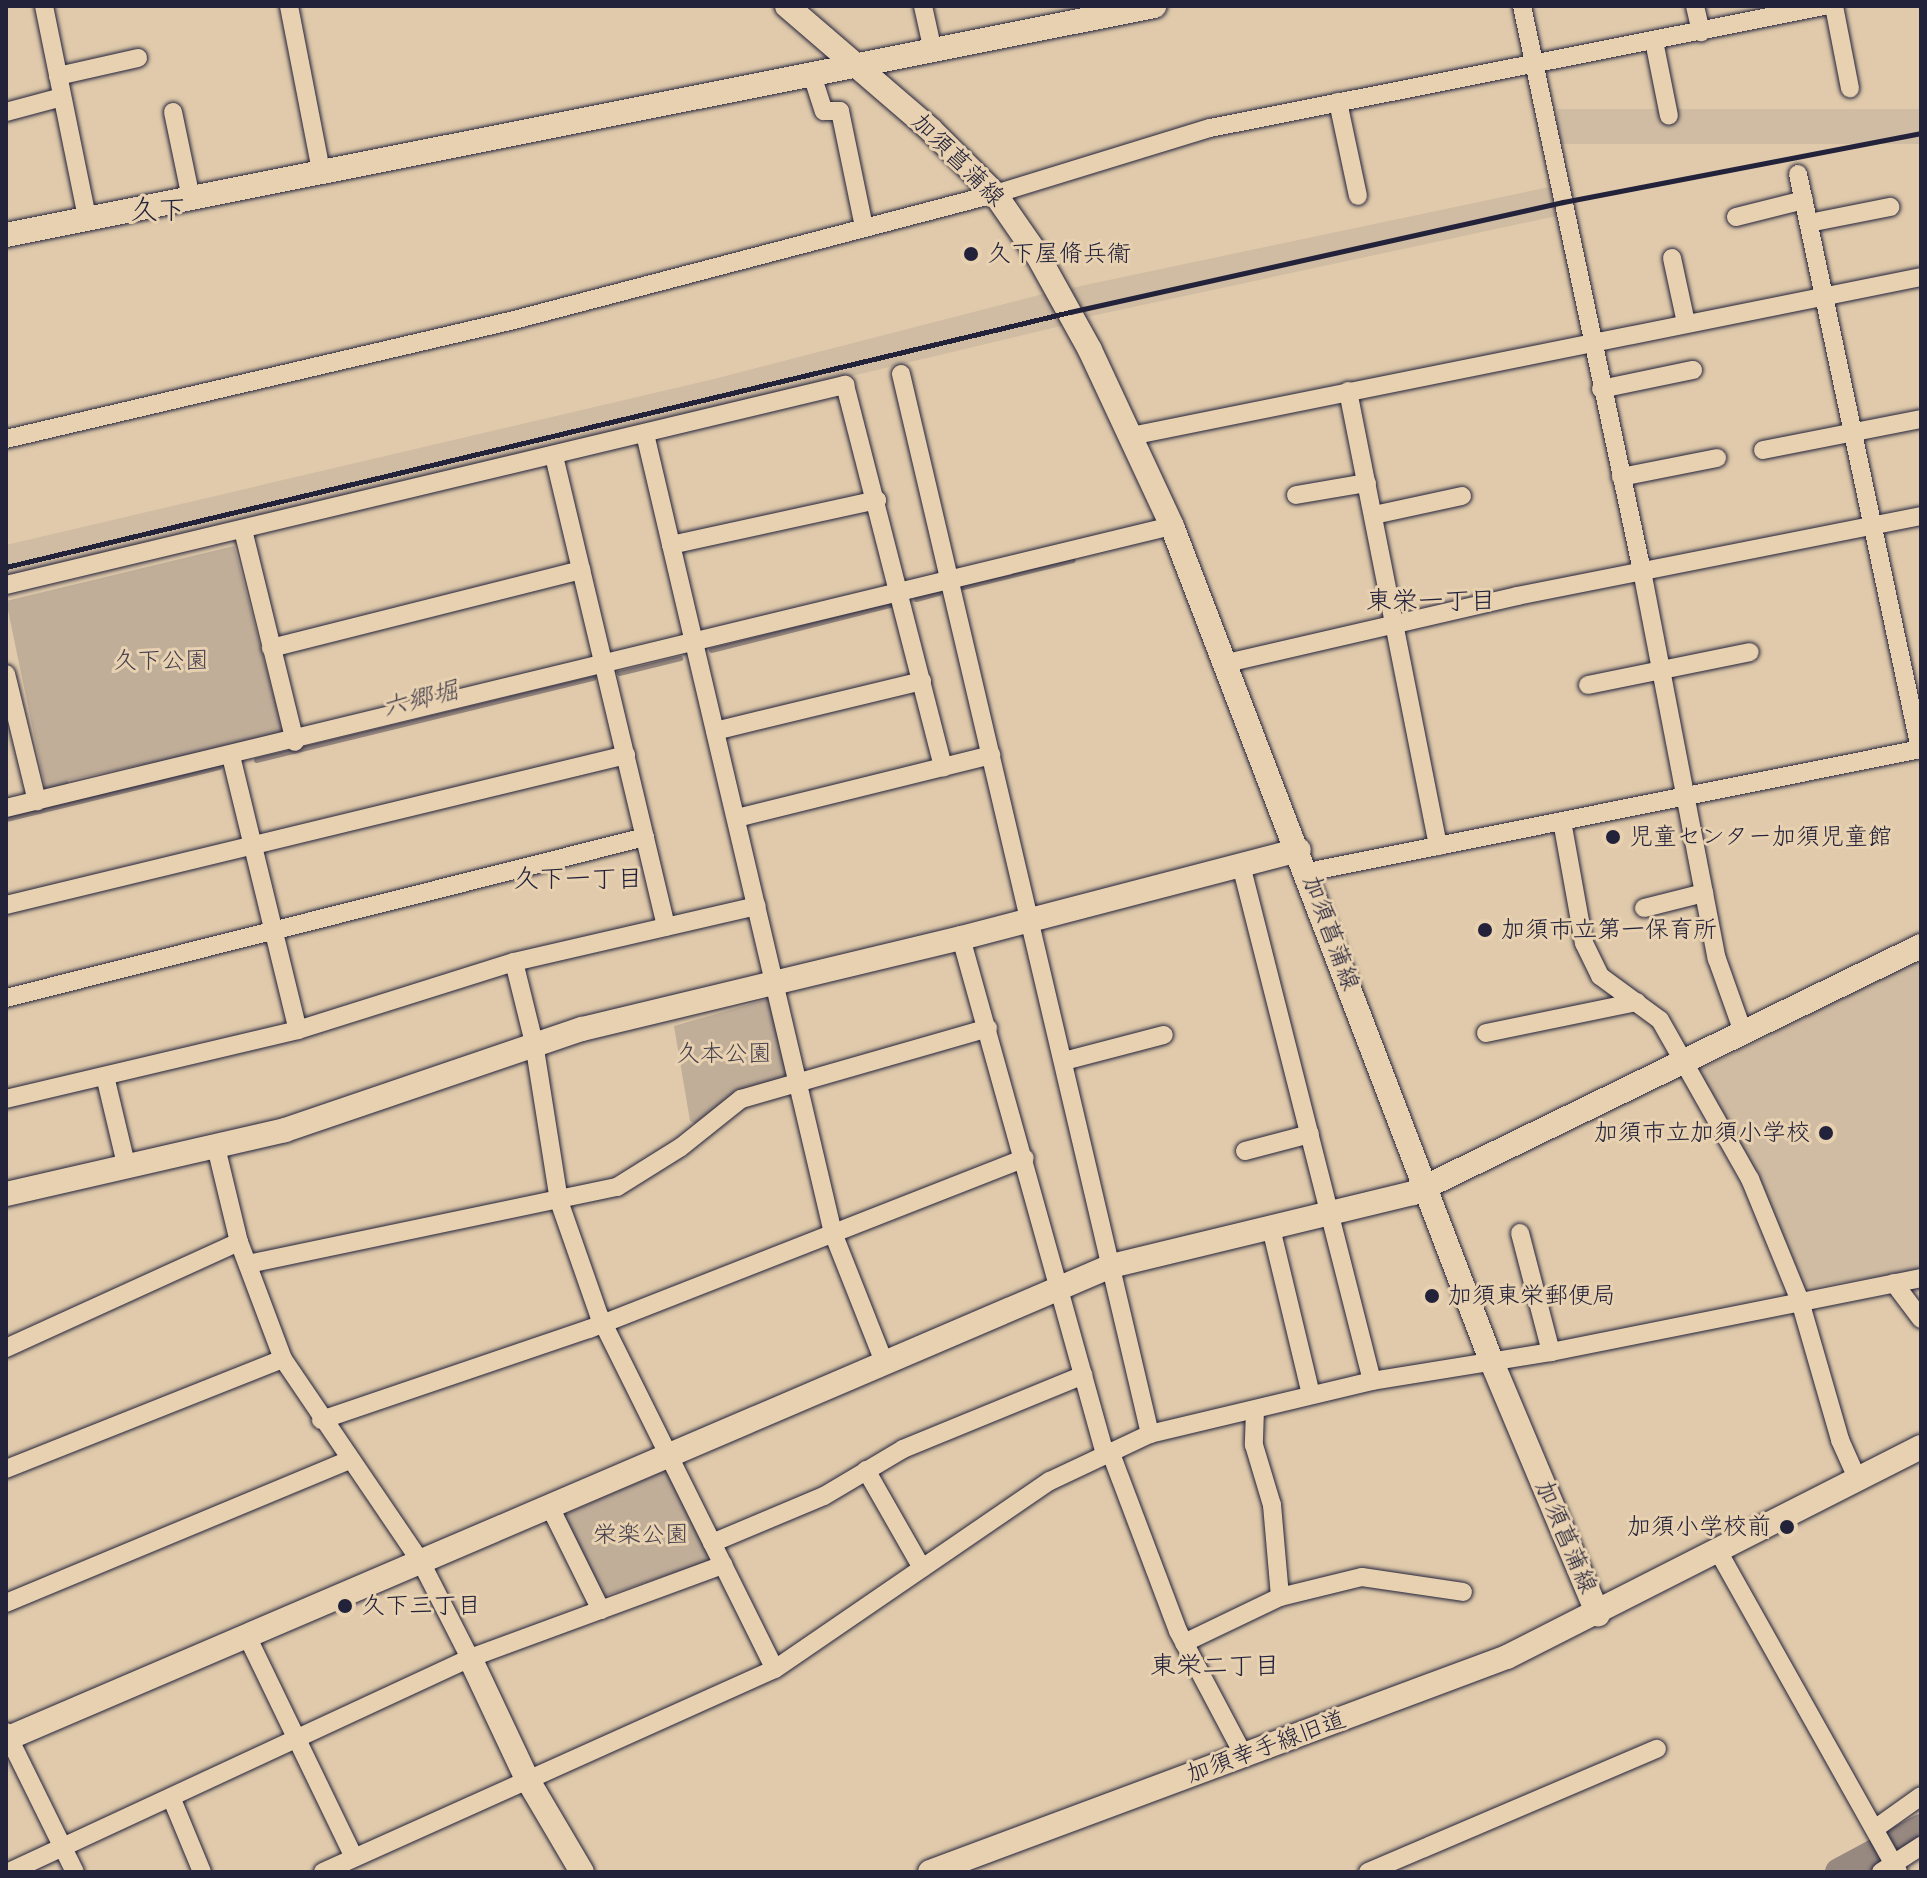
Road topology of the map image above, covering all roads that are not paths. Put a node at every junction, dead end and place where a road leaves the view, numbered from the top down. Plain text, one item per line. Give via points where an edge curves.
1 (44, 6) edge
2 (289, 6) edge
3 (787, 6) edge
4 (923, 6) edge
5 (1154, 6) edge
6 (1522, 6) edge
7 (1695, 6) edge
8 (1824, 6) edge
9 (1834, 6) edge
10 (1750, 14) edge
11 (1701, 32) junction
12 (1654, 41) junction
13 (933, 51) junction
14 (138, 58) dead end
15 (1535, 63) junction
16 (857, 66) junction
17 (812, 75) junction
18 (58, 76) junction
19 (1850, 88) dead end
20 (62, 97) junction
21 (1338, 102) junction
22 (6, 112) edge
23 (173, 112) dead end
24 (1669, 116) dead end
25 (321, 171) junction
26 (1798, 174) dead end
27 (995, 194) junction
28 (1358, 196) dead end
29 (191, 198) junction
30 (1804, 200) junction
31 (1890, 207) dead end
32 (1736, 217) dead end
33 (87, 218) junction
34 (1809, 223) junction
35 (864, 227) junction
36 (6, 235) edge
37 (1672, 258) dead end
38 (1921, 277) edge
39 (1826, 295) junction
40 (1686, 323) junction
41 (1590, 342) junction
42 (1693, 370) dead end
43 (901, 374) dead end
44 (1601, 389) junction
45 (1348, 391) junction
46 (1921, 419) edge
47 (1854, 431) junction
48 (645, 434) junction
49 (1131, 436) junction
50 (6, 439) edge
51 (1763, 450) dead end
52 (554, 456) junction
53 (1717, 458) dead end
54 (1621, 477) junction
55 (1367, 483) junction
56 (1296, 495) dead end
57 (1462, 496) dead end
58 (877, 500) junction
59 (1374, 515) junction
60 (1921, 516) edge
61 (1172, 526) junction
62 (1873, 526) junction
63 (243, 530) junction
64 (671, 545) junction
65 (581, 570) junction
66 (1642, 571) junction
67 (949, 584) junction
68 (6, 585) edge
69 (901, 595) junction
70 (1395, 623) junction
71 (695, 645) junction
72 (271, 648) junction
73 (1750, 652) dead end
74 (1227, 663) junction
75 (604, 667) junction
76 (1662, 673) junction
77 (6, 674) edge
78 (922, 681) junction
79 (1588, 685) dead end
80 (10, 704) edge
81 (715, 731) junction
82 (295, 742) junction
83 (1920, 749) edge
84 (626, 755) junction
85 (991, 755) junction
86 (231, 756) junction
87 (943, 768) junction
88 (1685, 799) junction
89 (37, 801) junction
90 (6, 808) edge
91 (737, 818) junction
92 (1562, 821) junction
93 (645, 837) junction
94 (252, 843) junction
95 (1438, 846) junction
96 (1304, 861) junction
97 (1241, 865) junction
98 (1704, 893) junction
99 (6, 905) edge
100 (757, 906) junction
101 (1644, 908) dead end
102 (1029, 921) junction
103 (666, 927) junction
104 (274, 933) junction
105 (961, 938) junction
106 (1921, 946) edge
107 (514, 962) junction
108 (773, 983) junction
109 (6, 998) edge
110 (1637, 1002) junction
111 (988, 1028) junction
112 (298, 1030) junction
113 (1743, 1032) junction
114 (1486, 1033) dead end
115 (1164, 1035) dead end
116 (534, 1043) junction
117 (1064, 1061) junction
118 (1685, 1061) junction
119 (105, 1076) junction
120 (796, 1082) junction
121 (6, 1099) edge
122 (1310, 1134) junction
123 (216, 1147) junction
124 (1245, 1151) dead end
125 (1025, 1158) junction
126 (127, 1168) junction
127 (1425, 1188) junction
128 (6, 1194) edge
129 (559, 1201) junction
130 (1330, 1214) junction
131 (1271, 1228) junction
132 (833, 1233) junction
133 (1520, 1233) dead end
134 (239, 1242) junction
135 (248, 1264) junction
136 (1111, 1266) junction
137 (1921, 1278) edge
138 (1894, 1283) junction
139 (1058, 1287) junction
140 (1800, 1301) junction
141 (1921, 1319) edge
142 (602, 1323) junction
143 (6, 1348) edge
144 (1551, 1352) junction
145 (283, 1359) junction
146 (1491, 1360) junction
147 (884, 1362) junction
148 (1083, 1375) junction
149 (1372, 1381) junction
150 (1311, 1394) junction
151 (1255, 1410) junction
152 (321, 1420) junction
153 (1150, 1434) junction
154 (1921, 1447) edge
155 (1108, 1453) junction
156 (670, 1456) junction
157 (350, 1460) junction
158 (6, 1469) edge
159 (866, 1470) junction
160 (1857, 1478) junction
161 (550, 1507) junction
162 (712, 1543) junction
163 (1718, 1551) junction
164 (421, 1562) junction
165 (723, 1565) junction
166 (922, 1568) junction
167 (1463, 1592) dead end
168 (1280, 1597) junction
169 (6, 1603) edge
170 (601, 1610) junction
171 (1598, 1614) junction
172 (247, 1636) junction
173 (1184, 1643) junction
174 (470, 1658) junction
175 (775, 1669) junction
176 (7, 1736) edge
177 (297, 1740) junction
178 (1657, 1749) dead end
179 (1243, 1754) junction
180 (526, 1777) junction
181 (1921, 1796) edge
182 (171, 1797) junction
183 (1879, 1833) junction
184 (1921, 1846) edge
185 (62, 1847) junction
186 (354, 1857) junction
187 (1892, 1866) edge
188 (9, 1872) edge
189 (75, 1872) edge
190 (202, 1872) edge
191 (323, 1872) edge
192 (582, 1872) edge
193 (930, 1872) edge
194 (1368, 1872) edge

1 - 18 street
2 - 25 street
3 - 16 street, 加須菖蒲線
4 - 13 street
5 - 13 street
6 - 15 street
7 - 11 street
8 - 10 street
9 - 19 street
10 - 11 street
11 - 12 street
12 - 15 street
12 - 24 street
13 - 16 street
14 - 18 street
15 - 21 street
15 - 41 street
16 - 17 street
16 - 27 street, 加須菖蒲線
17 - 25 street
17 - 35 street via 824,111 840,111
18 - 20 street
20 - 22 street
20 - 33 street
21 - 27 street via 1210,128
21 - 28 street
23 - 29 street
25 - 29 street
26 - 30 street
27 - 35 street
27 - 49 street, 加須菖蒲線 via 1065,302
29 - 33 street
30 - 32 street
30 - 34 street
31 - 34 street
33 - 36 street
34 - 39 street
35 - 50 street via 514,320
37 - 40 street
38 - 39 street
39 - 40 street
39 - 47 street
40 - 41 street
41 - 44 street
41 - 45 street
42 - 44 street
43 - 67 street
44 - 54 street
45 - 49 street
45 - 55 street
46 - 47 street
47 - 51 street
47 - 62 street
48 - 52 street
48 - 58 street via 845,385
48 - 64 street
49 - 61 street, 加須菖蒲線
52 - 63 street
52 - 65 street
53 - 54 street
54 - 66 street
55 - 56 street
55 - 59 street
57 - 59 street
58 - 64 street
58 - 69 street
59 - 70 street
60 - 62 street
61 - 67 street
61 - 74 street, 加須菖蒲線
62 - 66 street
62 - 83 street
63 - 68 street
63 - 72 street
64 - 71 street
65 - 72 street
65 - 75 street
66 - 70 street
66 - 76 street
67 - 69 street
67 - 85 street
69 - 71 street
69 - 78 street
70 - 74 street
70 - 95 street
71 - 75 street
71 - 81 street
72 - 82 street
73 - 76 street
74 - 96 street, 加須菖蒲線
75 - 82 street
75 - 84 street
76 - 79 street
76 - 88 street
77 - 80 street
78 - 81 street
78 - 87 street
80 - 89 street
81 - 91 street
82 - 86 street
83 - 88 street
84 - 93 street
84 - 94 street
85 - 87 street
85 - 102 street
86 - 89 street
86 - 94 street
87 - 91 street
88 - 92 street
88 - 98 street
89 - 90 street
91 - 100 street
92 - 95 street
92 - 110 street via 1584,943 1600,976
93 - 103 street
93 - 104 street
94 - 99 street
94 - 104 street
95 - 96 street
96 - 97 street
96 - 127 street, 加須菖蒲線
97 - 102 street
97 - 122 street
98 - 101 street
98 - 113 street via 1717,959
100 - 103 street
100 - 108 street
102 - 105 street
102 - 117 street
103 - 107 street
104 - 109 street
104 - 112 street
105 - 108 street
105 - 111 street
106 - 113 street
107 - 112 street
107 - 116 street
108 - 116 street
108 - 120 street
110 - 114 street
110 - 118 street via 1660,1020
111 - 120 street
111 - 125 street
112 - 119 street
113 - 118 street
115 - 117 street
116 - 123 street via 285,1130
116 - 129 street
117 - 136 street
118 - 127 street
118 - 140 street via 1761,1201
119 - 121 street
119 - 126 street
120 - 129 street via 733,1104 628,1182
120 - 132 street
122 - 124 street
122 - 130 street
123 - 126 street
123 - 134 street
125 - 132 street
125 - 139 street
126 - 128 street
127 - 130 street
127 - 146 street, 加須菖蒲線
129 - 135 street
129 - 142 street
130 - 131 street
130 - 149 street
131 - 136 street
131 - 150 street
132 - 142 street
132 - 147 street
133 - 144 street
134 - 135 street
134 - 143 street
135 - 145 street
136 - 139 street
136 - 153 street
137 - 138 street
138 - 140 street
138 - 141 street
139 - 147 street
139 - 148 street
140 - 144 street
140 - 160 street via 1840,1440
142 - 152 street
142 - 156 street
144 - 146 street
145 - 152 street
145 - 158 street
146 - 149 street
146 - 171 street, 加須菖蒲線
147 - 156 street
148 - 155 street
148 - 159 street via 903,1449
149 - 150 street
150 - 151 street
151 - 153 street
151 - 168 street via 1254,1445 1272,1505
152 - 157 street
153 - 155 street
154 - 160 street, 加須菖蒲線
155 - 166 street via 1050,1481
155 - 173 street
156 - 161 street
156 - 162 street
157 - 164 street
157 - 169 street
159 - 162 street via 824,1496
159 - 166 street
160 - 163 street, 加須菖蒲線
161 - 164 street
161 - 170 street
162 - 165 street
163 - 171 street, 加須菖蒲線
163 - 183 street
164 - 172 street
164 - 174 street
165 - 170 street
165 - 175 street
166 - 175 street
167 - 168 street via 1362,1577
168 - 173 street
170 - 174 street
171 - 179 street, 加須幸手線旧道 via 1450,1680
172 - 176 street
172 - 177 street
173 - 179 street
174 - 177 street
174 - 180 street
175 - 180 street
176 - 185 street
177 - 182 street
177 - 186 street
178 - 194 street
179 - 193 street, 加須幸手線旧道
180 - 186 street
180 - 192 street
181 - 183 street
182 - 185 street
182 - 190 street
183 - 187 street
184 - 187 street
185 - 188 street
185 - 189 street
186 - 191 street

